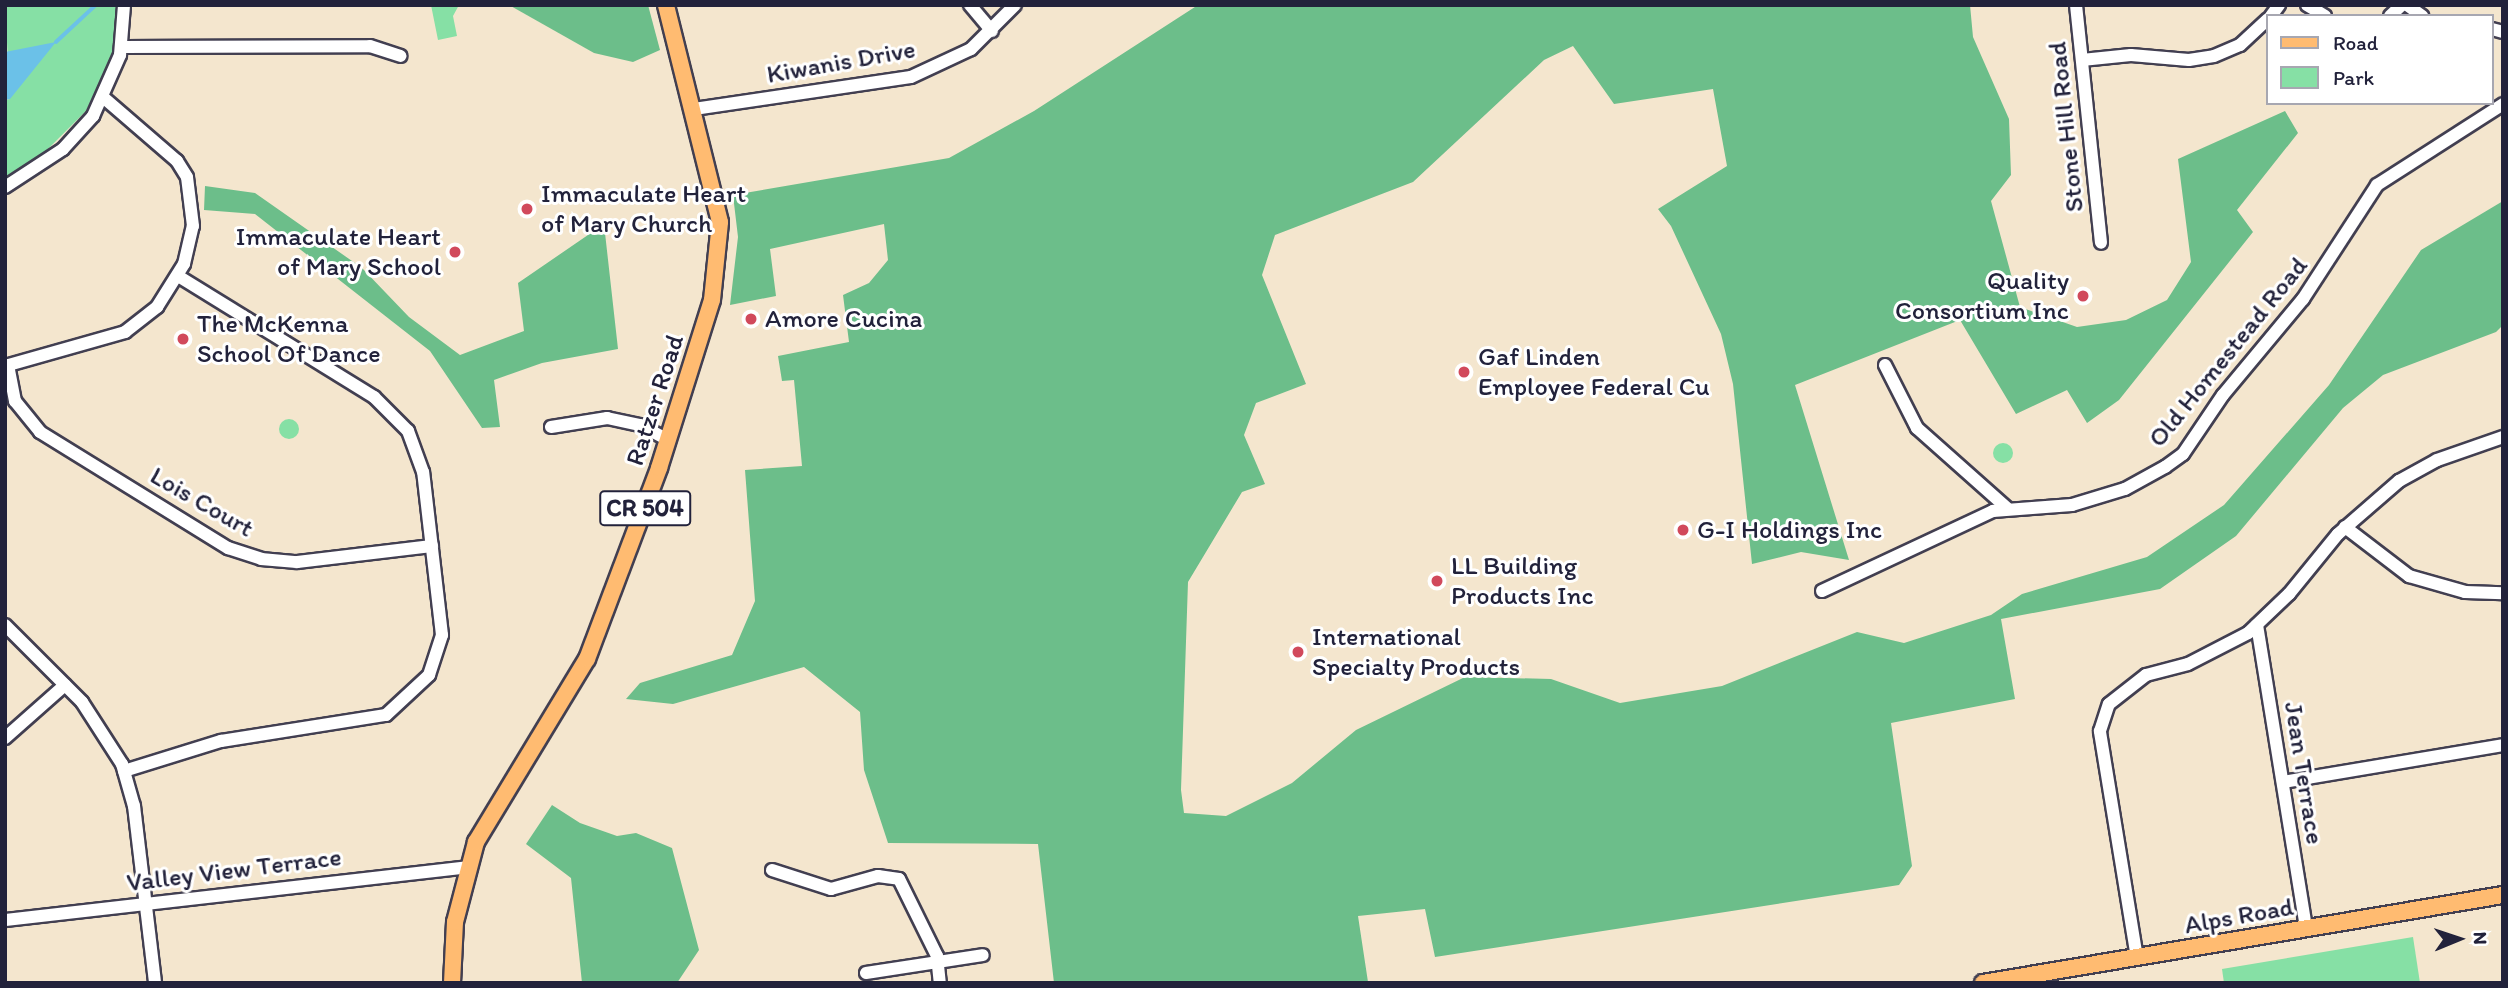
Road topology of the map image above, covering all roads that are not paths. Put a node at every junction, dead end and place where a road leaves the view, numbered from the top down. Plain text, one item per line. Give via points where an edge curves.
1 (124, 5) edge
2 (666, 5) edge
3 (970, 5) edge
4 (1015, 5) edge
5 (2076, 5) edge
6 (2266, 21) edge
7 (992, 30) junction
8 (122, 47) junction
9 (400, 56) dead end
10 (2082, 60) junction
11 (104, 98) junction
12 (2503, 104) edge
13 (694, 109) junction
14 (5, 187) edge
15 (2101, 243) dead end
16 (178, 276) junction
17 (1885, 365) dead end
18 (6, 366) edge
19 (551, 427) dead end
20 (2503, 437) edge
21 (668, 440) junction
22 (2007, 508) junction
23 (2345, 527) junction
24 (432, 546) junction
25 (1822, 591) dead end
26 (2503, 593) edge
27 (5, 625) edge
28 (2258, 625) junction
29 (65, 685) junction
30 (5, 738) edge
31 (2503, 745) edge
32 (124, 771) junction
33 (2283, 782) junction
34 (468, 867) junction
35 (772, 870) dead end
36 (2503, 895) edge
37 (147, 903) junction
38 (5, 920) edge
39 (2306, 929) junction
40 (983, 955) dead end
41 (2137, 958) junction
42 (938, 962) junction
43 (866, 973) dead end
44 (155, 983) edge
45 (452, 983) edge
46 (940, 983) edge
47 (1983, 983) edge

1 - 8 street
2 - 13 main road, Ratzer Road / CR 504
3 - 7 street
4 - 7 street, Kiwanis Drive
5 - 10 street, Stone Hill Road
6 - 10 street via 2240,45 2214,56 2189,60 2131,55
7 - 13 street, Kiwanis Drive via 953,60 911,77
8 - 9 street via 370,46
8 - 11 street
10 - 15 street, Stone Hill Road
11 - 14 street via 63,149
11 - 16 street via 177,161 187,177 193,226
12 - 22 street, Old Homestead Road via 2377,185 2310,290 2222,395 2183,454 2146,479 2103,497 2036,510
13 - 21 main road, Ratzer Road / CR 504 via 716,194 719,255 712,300
16 - 18 street via 157,307 125,332
16 - 24 street via 389,409 408,431 421,462
17 - 22 street via 1917,428
18 - 24 street, Lois Court via 15,401 40,432 228,548 261,559 297,562
19 - 21 street via 607,418 640,425
20 - 23 street via 2421,468
21 - 34 main road, Ratzer Road / CR 504 via 587,659 483,828
22 - 25 street, Old Homestead Road
23 - 26 street via 2409,576 2465,592
23 - 28 street
24 - 32 street via 441,645 429,675 406,701 372,719 258,733
27 - 29 street
28 - 33 street, Jean Terrace
28 - 41 street via 2208,656 2128,684 2103,715 2102,743
29 - 30 street
29 - 32 street via 98,721
31 - 33 street
32 - 37 street via 134,806
33 - 39 street, Jean Terrace
34 - 37 street, Valley View Terrace
34 - 45 main road, Ratzer Road / CR 504 via 455,922
35 - 42 street via 831,889 878,876 899,879
36 - 39 main road, Alps Road
37 - 38 street, Valley View Terrace
37 - 44 street
39 - 41 main road, Alps Road
40 - 42 street
41 - 47 main road, Alps Road
42 - 43 street
42 - 46 street

